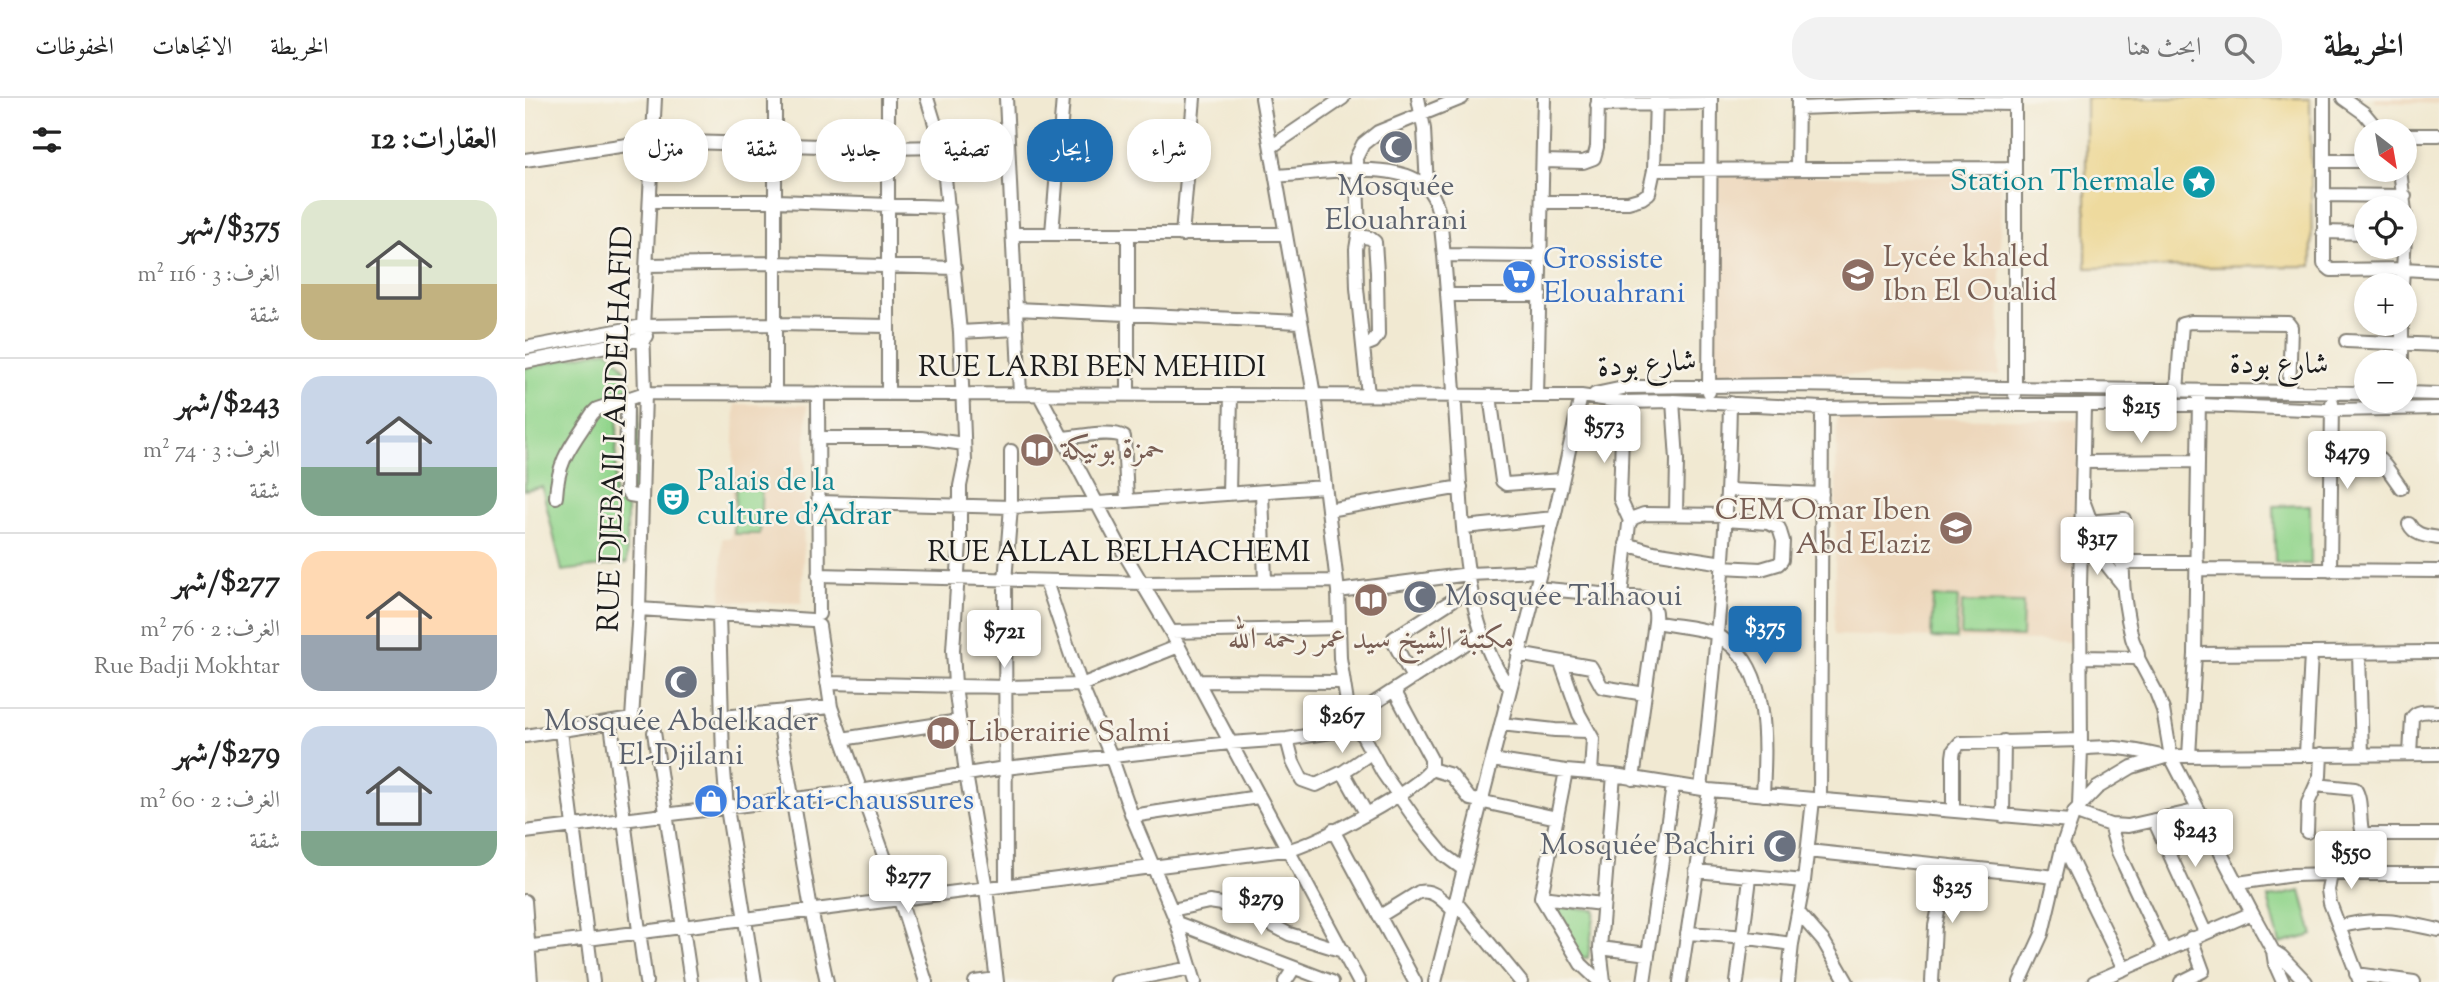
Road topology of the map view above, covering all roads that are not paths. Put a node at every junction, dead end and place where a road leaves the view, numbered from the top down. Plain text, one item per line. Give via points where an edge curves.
1 (655, 98) edge
2 (775, 98) edge
3 (888, 98) edge
4 (927, 98) edge
5 (1006, 98) edge
6 (1063, 98) edge
7 (1194, 98) edge
8 (1275, 98) edge
9 (1343, 98) edge
10 (1418, 98) edge
11 (1462, 98) edge
12 (1544, 98) edge
13 (2324, 98) edge
14 (2343, 98) edge
15 (1946, 100) edge
16 (1656, 101) edge
17 (1711, 101) edge
18 (2015, 101) edge
19 (1263, 102) edge
20 (1598, 102) edge
21 (1798, 103) edge
22 (1421, 114) junction
23 (655, 119) edge
24 (775, 119) edge
25 (888, 119) edge
26 (933, 119) edge
27 (1007, 119) edge
28 (2369, 119) edge
29 (2417, 135) edge
30 (2439, 135) edge
31 (623, 146) edge
32 (1271, 147) junction
33 (525, 160) edge
34 (1543, 160) junction
35 (2354, 160) edge
36 (2323, 161) junction
37 (2015, 167) junction
38 (1712, 168) junction
39 (1797, 169) junction
40 (1357, 170) junction
41 (1654, 170) junction
42 (1276, 176) junction
43 (651, 182) edge
44 (775, 182) edge
45 (888, 182) edge
46 (946, 182) edge
47 (1010, 182) edge
48 (1427, 187) junction
49 (2323, 195) junction
50 (2364, 196) edge
51 (650, 201) junction
52 (776, 201) junction
53 (1542, 202) junction
54 (889, 205) junction
55 (949, 208) junction
56 (2323, 232) junction
57 (1052, 233) junction
58 (2354, 233) edge
59 (1013, 234) junction
60 (1128, 234) junction
61 (1284, 234) junction
62 (1182, 235) junction
63 (1359, 236) junction
64 (1444, 255) junction
65 (1541, 256) junction
66 (2404, 259) edge
67 (776, 263) junction
68 (647, 265) junction
69 (888, 266) junction
70 (955, 268) junction
71 (2403, 269) junction
72 (2439, 271) edge
73 (2403, 273) edge
74 (1447, 295) junction
75 (1540, 295) junction
76 (1016, 309) junction
77 (1378, 314) junction
78 (1128, 315) junction
79 (1360, 316) junction
80 (1300, 322) junction
81 (776, 324) junction
82 (643, 326) junction
83 (888, 326) junction
84 (658, 327) junction
85 (1017, 330) junction
86 (960, 332) junction
87 (2402, 336) edge
88 (642, 340) junction
89 (2346, 341) dead end
90 (2402, 344) junction
91 (2439, 345) edge
92 (1363, 346) junction
93 (525, 348) edge
94 (2402, 350) edge
95 (525, 362) edge
96 (1709, 386) junction
97 (2015, 389) junction
98 (2177, 391) junction
99 (2199, 391) junction
100 (2289, 391) junction
101 (2332, 392) junction
102 (645, 393) junction
103 (775, 393) junction
104 (818, 393) junction
105 (2354, 393) edge
106 (2417, 393) edge
107 (888, 394) junction
108 (962, 394) junction
109 (1020, 394) junction
110 (1039, 394) junction
111 (1128, 394) junction
112 (2439, 394) edge
113 (1231, 395) junction
114 (1314, 395) junction
115 (1368, 396) junction
116 (1455, 396) junction
117 (1490, 396) junction
118 (1538, 396) junction
119 (1581, 396) junction
120 (627, 401) junction
121 (1673, 401) junction
122 (1623, 402) junction
123 (1709, 403) junction
124 (1730, 404) junction
125 (2015, 405) junction
126 (2084, 405) junction
127 (2200, 405) junction
128 (1822, 408) junction
129 (2439, 408) edge
130 (2332, 410) junction
131 (820, 438) junction
132 (1062, 438) junction
133 (964, 444) junction
134 (1011, 451) dead end
135 (2331, 451) junction
136 (2198, 461) junction
137 (2084, 462) junction
138 (1562, 480) junction
139 (1324, 487) junction
140 (1461, 487) junction
141 (2401, 488) dead end
142 (1728, 491) junction
143 (1262, 492) junction
144 (1229, 494) junction
145 (1822, 494) junction
146 (2082, 496) junction
147 (556, 497) dead end
148 (642, 497) junction
149 (1127, 500) junction
150 (818, 502) junction
151 (1099, 503) junction
152 (960, 506) junction
153 (1011, 507) junction
154 (1328, 510) junction
155 (1675, 514) junction
156 (1726, 517) junction
157 (1554, 518) junction
158 (2123, 519) dead end
159 (1630, 521) junction
160 (2097, 521) junction
161 (2409, 524) dead end
162 (1465, 527) junction
163 (2439, 538) edge
164 (1626, 544) junction
165 (1723, 565) junction
166 (2123, 565) junction
167 (2197, 565) junction
168 (1540, 571) junction
169 (2330, 571) junction
170 (2439, 571) edge
171 (1469, 574) junction
172 (818, 575) junction
173 (957, 580) junction
174 (1005, 581) junction
175 (1265, 581) junction
176 (1046, 582) junction
177 (1143, 583) junction
178 (2122, 584) junction
179 (1337, 586) junction
180 (1536, 588) junction
181 (1470, 589) junction
182 (1621, 595) junction
183 (639, 609) junction
184 (719, 614) junction
185 (817, 620) junction
186 (1655, 622) junction
187 (1339, 628) junction
188 (1171, 632) junction
189 (1482, 633) junction
190 (1716, 633) junction
191 (1179, 646) junction
192 (2439, 652) edge
193 (2359, 653) junction
194 (1518, 654) junction
195 (2195, 654) junction
196 (2311, 654) junction
197 (2081, 657) junction
198 (2138, 658) junction
199 (1561, 663) junction
200 (1413, 678) junction
201 (1197, 681) junction
202 (1342, 682) junction
203 (827, 683) junction
204 (955, 685) junction
205 (1081, 685) junction
206 (1006, 687) junction
207 (1510, 688) junction
208 (1394, 690) junction
209 (1645, 694) junction
210 (831, 707) junction
211 (2439, 712) edge
212 (778, 713) junction
213 (722, 717) junction
214 (959, 721) junction
215 (611, 723) junction
216 (1354, 723) junction
217 (1501, 724) junction
218 (561, 731) junction
219 (1588, 731) junction
220 (654, 732) dead end
221 (525, 736) edge
222 (842, 739) junction
223 (1287, 739) junction
224 (2004, 741) junction
225 (1230, 743) junction
226 (2080, 745) junction
227 (1371, 753) junction
228 (2306, 754) junction
229 (2321, 754) junction
230 (2410, 754) junction
231 (2439, 754) edge
232 (2362, 755) junction
233 (1111, 756) junction
234 (2189, 756) junction
235 (2168, 757) junction
236 (1492, 760) junction
237 (1005, 768) junction
238 (1431, 769) junction
239 (1566, 771) junction
240 (1343, 772) junction
241 (1591, 773) junction
242 (966, 774) junction
243 (1615, 775) junction
244 (1633, 779) junction
245 (2316, 785) junction
246 (1673, 786) junction
247 (1705, 789) junction
248 (860, 791) junction
249 (1399, 795) junction
250 (1763, 795) junction
251 (1258, 797) junction
252 (793, 799) junction
253 (1817, 800) junction
254 (1481, 802) junction
255 (727, 808) junction
256 (2199, 810) junction
257 (1954, 811) junction
258 (1366, 813) junction
259 (666, 814) junction
260 (1132, 816) junction
261 (2003, 816) junction
262 (1557, 818) junction
263 (2073, 818) junction
264 (622, 820) junction
265 (2154, 820) junction
266 (2110, 825) junction
267 (573, 826) junction
268 (1333, 830) junction
269 (525, 832) edge
270 (2307, 832) dead end
271 (2439, 834) edge
272 (2063, 844) junction
273 (1286, 849) junction
274 (1808, 851) junction
275 (1153, 865) junction
276 (1948, 866) junction
277 (1463, 869) junction
278 (1696, 871) junction
279 (2331, 874) junction
280 (2439, 874) edge
281 (2056, 877) junction
282 (1750, 878) junction
283 (1804, 881) junction
284 (2238, 883) junction
285 (1006, 885) junction
286 (986, 888) junction
287 (1541, 897) junction
288 (898, 899) junction
289 (525, 901) edge
290 (1602, 904) junction
291 (1454, 905) junction
292 (811, 910) junction
293 (1172, 910) junction
294 (1798, 912) junction
295 (2252, 913) junction
296 (1380, 916) junction
297 (745, 919) junction
298 (1177, 923) junction
299 (683, 927) junction
300 (2339, 927) junction
301 (2439, 930) edge
302 (638, 932) junction
303 (2206, 932) junction
304 (1687, 933) junction
305 (1744, 937) junction
306 (2191, 938) junction
307 (588, 939) junction
308 (1792, 944) junction
309 (527, 947) edge
310 (1600, 948) junction
311 (2164, 950) junction
312 (1343, 951) junction
313 (2273, 951) junction
314 (1648, 954) junction
315 (1191, 968) junction
316 (1294, 968) junction
317 (2124, 969) junction
318 (2204, 978) edge
319 (2358, 978) edge
320 (997, 981) edge
321 (531, 982) edge
322 (593, 982) edge
323 (646, 982) edge
324 (691, 982) edge
325 (755, 982) edge
326 (827, 982) edge
327 (926, 982) edge
328 (975, 982) edge
329 (1118, 982) edge
330 (1195, 982) edge
331 (1285, 982) edge
332 (1332, 982) edge
333 (1359, 982) edge
334 (1415, 982) edge
335 (1435, 982) edge
336 (1521, 982) edge
337 (1602, 982) edge
338 (1644, 982) edge
339 (1680, 982) edge
340 (1737, 982) edge
341 (1788, 982) edge
342 (1847, 982) edge
343 (1932, 982) edge
344 (2020, 982) edge
345 (2094, 982) edge
346 (2181, 982) edge
347 (2283, 982) edge
348 (2307, 982) edge
349 (2414, 982) edge

1 - 23 street, RUE DJEBAILI ABDELHAFID
2 - 24 street
3 - 25 street
4 - 26 street
5 - 27 street
6 - 57 street
7 - 62 street
8 - 19 street
9 - 32 street
10 - 22 street
11 - 22 street
12 - 34 street
13 - 36 street
14 - 28 street
15 - 18 street
15 - 21 street
16 - 17 street
16 - 20 street
16 - 41 street
17 - 38 street
18 - 37 street
19 - 32 street
20 - 34 street via 1594,158 1583,162
21 - 39 street
22 - 40 street via 1370,138 1358,151
22 - 48 street
29 - 30 street
31 - 33 street
32 - 42 street
34 - 53 street
35 - 36 street
36 - 49 street
37 - 39 street
37 - 97 street
38 - 39 street
38 - 41 street
38 - 96 street
40 - 42 street
40 - 48 street via 1404,174
40 - 63 street
41 - 53 street via 1649,193 1635,200
42 - 61 street
43 - 51 street, RUE DJEBAILI ABDELHAFID
44 - 52 street
45 - 54 street
46 - 55 street
47 - 59 street
48 - 64 street via 1437,209
49 - 50 street
49 - 56 street
51 - 52 street
51 - 68 street, RUE DJEBAILI ABDELHAFID
52 - 54 street
52 - 67 street
53 - 65 street
54 - 55 street
54 - 69 street
55 - 70 street
56 - 58 street
56 - 71 street via 2323,261 2328,268
57 - 59 street
57 - 60 street
59 - 76 street
60 - 62 street
60 - 78 street
61 - 62 street
61 - 80 street
63 - 77 street via 1375,244
63 - 79 street
64 - 65 street
64 - 74 street
65 - 75 street
66 - 71 street
67 - 68 street
67 - 69 street
67 - 81 street
68 - 82 street, RUE DJEBAILI ABDELHAFID
69 - 70 street
69 - 83 street
70 - 86 street
71 - 72 street
71 - 73 street
74 - 75 street
74 - 116 street
75 - 118 street
76 - 78 street
76 - 85 street
77 - 79 street
77 - 92 street via 1378,335
78 - 80 street
78 - 111 street
79 - 92 street
80 - 114 street
81 - 83 street
81 - 84 street
81 - 103 street
82 - 84 street
82 - 88 street, RUE DJEBAILI ABDELHAFID
82 - 93 street
83 - 107 street
84 - 88 street
85 - 86 street
85 - 109 street
86 - 108 street
87 - 90 street
88 - 95 street
88 - 102 street, RUE DJEBAILI ABDELHAFID
89 - 90 street
90 - 91 street
90 - 94 street
92 - 115 street
96 - 97 street, شارع بودة
96 - 119 street, شارع بودة via 1628,387
96 - 123 street
97 - 98 street, شارع بودة
97 - 125 street
98 - 99 street, شارع بودة
98 - 100 street via 2182,324 2191,322 2291,325
99 - 100 street, شارع بودة
99 - 127 street
100 - 101 street, شارع بودة
101 - 105 street, شارع بودة
101 - 130 street
102 - 103 street, RUE LARBI BEN MEHIDI
102 - 120 street
102 - 148 street, RUE DJEBAILI ABDELHAFID
103 - 104 street, RUE LARBI BEN MEHIDI
104 - 107 street, RUE LARBI BEN MEHIDI
104 - 131 street
106 - 112 street
107 - 108 street, RUE LARBI BEN MEHIDI
108 - 109 street, RUE LARBI BEN MEHIDI
108 - 133 street
109 - 110 street, RUE LARBI BEN MEHIDI
110 - 111 street, RUE LARBI BEN MEHIDI
110 - 132 street
111 - 113 street, RUE LARBI BEN MEHIDI
113 - 114 street, RUE LARBI BEN MEHIDI
113 - 144 street
114 - 115 street, RUE LARBI BEN MEHIDI
114 - 139 street
115 - 116 street, RUE LARBI BEN MEHIDI
116 - 117 street, RUE LARBI BEN MEHIDI
116 - 140 street
117 - 118 street, RUE LARBI BEN MEHIDI
117 - 138 street via 1502,481
118 - 119 street, RUE LARBI BEN MEHIDI
119 - 122 street, شارع بودة
119 - 138 street
120 - 147 street via 592,414 561,463
120 - 148 street via 626,490
121 - 122 street, شارع بودة
121 - 123 street, شارع بودة
121 - 155 street
122 - 159 street via 1620,499
123 - 124 street, شارع بودة
124 - 128 street, شارع بودة
124 - 142 street
125 - 126 street, شارع بودة
125 - 128 street, شارع بودة
126 - 127 street, شارع بودة
126 - 137 street
127 - 130 street, شارع بودة
127 - 136 street
128 - 145 street
129 - 130 street, شارع بودة
130 - 135 street
131 - 133 street via 921,438
131 - 150 street
132 - 149 street via 1110,433 1124,437
132 - 151 street
133 - 152 street
134 - 153 street
135 - 141 street via 2368,451
135 - 169 street
136 - 137 street
136 - 167 street
137 - 146 street
138 - 157 street
139 - 143 street
139 - 154 street
140 - 154 street
140 - 162 street
142 - 145 street
142 - 156 street
143 - 144 street
143 - 175 street
144 - 149 street
145 - 253 street
146 - 160 street
146 - 197 street
148 - 183 street, RUE DJEBAILI ABDELHAFID
149 - 151 street
150 - 152 street
150 - 172 street
151 - 153 street
151 - 177 street
152 - 153 street
152 - 173 street
153 - 174 street
154 - 179 street
155 - 156 street
155 - 159 street via 1644,514
156 - 165 street
156 - 165 street via 1779,528 1782,560 1761,569
157 - 162 street
157 - 168 street
158 - 160 street
159 - 164 street
160 - 166 street
160 - 178 street via 2107,565
161 - 163 street via 2412,531
162 - 171 street
164 - 165 street
164 - 182 street
165 - 190 street
166 - 167 street
166 - 178 street
167 - 169 street
167 - 195 street
168 - 171 street, RUE ALLAL BELHACHEMI
168 - 180 street
169 - 170 street
171 - 179 street, RUE ALLAL BELHACHEMI
171 - 181 street
172 - 173 street, RUE ALLAL BELHACHEMI
172 - 185 street
173 - 174 street, RUE ALLAL BELHACHEMI
173 - 204 street
174 - 176 street, RUE ALLAL BELHACHEMI
174 - 206 street
175 - 177 street, RUE ALLAL BELHACHEMI
175 - 179 street, RUE ALLAL BELHACHEMI
176 - 177 street, RUE ALLAL BELHACHEMI
176 - 205 street
177 - 188 street
178 - 198 street
179 - 187 street
180 - 182 street
180 - 194 street
181 - 189 street
181 - 200 street via 1394,638
182 - 186 street via 1650,601 1656,611
183 - 184 street
183 - 215 street, RUE DJEBAILI ABDELHAFID via 632,719
184 - 185 street
184 - 213 street
185 - 203 street
186 - 190 street
186 - 209 street
187 - 188 street
187 - 202 street
188 - 191 street
189 - 200 street
189 - 207 street via 1498,673
190 - 247 street
190 - 250 street via 1743,657 1760,699 1765,737
191 - 201 street
191 - 205 street
192 - 193 street
193 - 196 street
193 - 232 street
194 - 199 street
194 - 207 street
195 - 196 street
195 - 234 street
196 - 228 street
197 - 198 street
197 - 226 street
198 - 235 street via 2163,710
199 - 209 street via 1591,667 1602,687
199 - 219 street
200 - 208 street
201 - 202 street
201 - 225 street
202 - 216 street
203 - 204 street
203 - 210 street
204 - 206 street
204 - 214 street
205 - 206 street
205 - 233 street
206 - 237 street
207 - 217 street
208 - 216 street
208 - 238 street via 1431,759
209 - 244 street
210 - 212 street
210 - 222 street
211 - 230 street via 2414,715
212 - 213 street
212 - 252 street
213 - 255 street
214 - 222 street
214 - 242 street
215 - 218 street
215 - 264 street
216 - 223 street
216 - 227 street
217 - 219 street
217 - 236 street
218 - 221 street
218 - 267 street
219 - 241 street via 1594,745
220 - 259 street
222 - 248 street
223 - 225 street
223 - 240 street via 1305,783 1316,785
224 - 226 street
224 - 257 street via 1957,745
224 - 261 street
225 - 233 street
225 - 251 street
226 - 235 street
226 - 263 street
227 - 240 street
227 - 249 street
228 - 229 street
228 - 234 street
229 - 232 street
229 - 245 street
230 - 231 street
230 - 232 street
233 - 237 street
233 - 260 street
234 - 235 street
235 - 256 street
235 - 263 street via 2115,776
236 - 239 street
236 - 254 street
237 - 242 street
237 - 285 street
238 - 249 street
238 - 254 street via 1451,775 1468,798
239 - 241 street
239 - 262 street
240 - 258 street
241 - 243 street
242 - 248 street
242 - 286 street
243 - 244 street
243 - 290 street
244 - 246 street
245 - 270 street via 2308,803
245 - 271 street via 2355,789 2363,834
246 - 247 street
246 - 314 street
247 - 250 street
247 - 278 street
248 - 252 street
248 - 288 street
249 - 258 street
249 - 277 street via 1444,855
250 - 253 street
251 - 260 street
251 - 273 street
252 - 255 street
252 - 292 street
253 - 257 street
253 - 274 street
254 - 262 street
254 - 277 street
255 - 259 street
255 - 297 street
256 - 265 street
256 - 284 street
257 - 261 street
258 - 268 street
259 - 264 street
259 - 299 street
260 - 275 street
261 - 263 street
262 - 287 street
263 - 266 street
263 - 272 street
264 - 267 street
264 - 302 street
265 - 266 street
265 - 303 street
266 - 311 street via 2117,852
267 - 269 street
267 - 307 street
268 - 273 street
268 - 296 street
272 - 281 street
272 - 317 street
273 - 275 street
273 - 312 street
274 - 276 street
274 - 283 street
275 - 285 street
275 - 293 street
276 - 281 street
276 - 343 street via 1935,926
277 - 291 street
278 - 282 street
278 - 304 street
279 - 280 street
279 - 284 street
279 - 300 street via 2328,890
281 - 344 street via 2042,934
282 - 283 street
282 - 305 street
283 - 294 street
284 - 295 street
285 - 286 street
286 - 288 street
286 - 320 street
287 - 290 street
287 - 337 street via 1581,964
288 - 292 street
288 - 327 street
289 - 309 street
290 - 310 street
291 - 296 street via 1427,890
291 - 335 street
291 - 336 street
292 - 297 street
292 - 326 street
293 - 298 street
293 - 312 street via 1209,902 1237,906 1289,934
294 - 308 street
294 - 342 street
295 - 303 street
295 - 313 street
296 - 334 street
297 - 299 street
297 - 325 street
298 - 315 street
298 - 316 street
299 - 302 street
299 - 324 street
300 - 301 street via 2380,919
300 - 319 street
302 - 307 street
302 - 323 street
303 - 306 street
304 - 305 street
304 - 339 street
305 - 308 street
305 - 340 street
306 - 311 street
306 - 318 street
307 - 309 street
307 - 322 street
308 - 341 street
309 - 321 street
310 - 314 street
310 - 337 street
311 - 317 street
312 - 333 street
313 - 347 street
313 - 348 street
314 - 338 street
315 - 329 street
315 - 330 street
316 - 331 street
316 - 332 street
317 - 345 street
318 - 346 street
319 - 349 street
320 - 328 street

